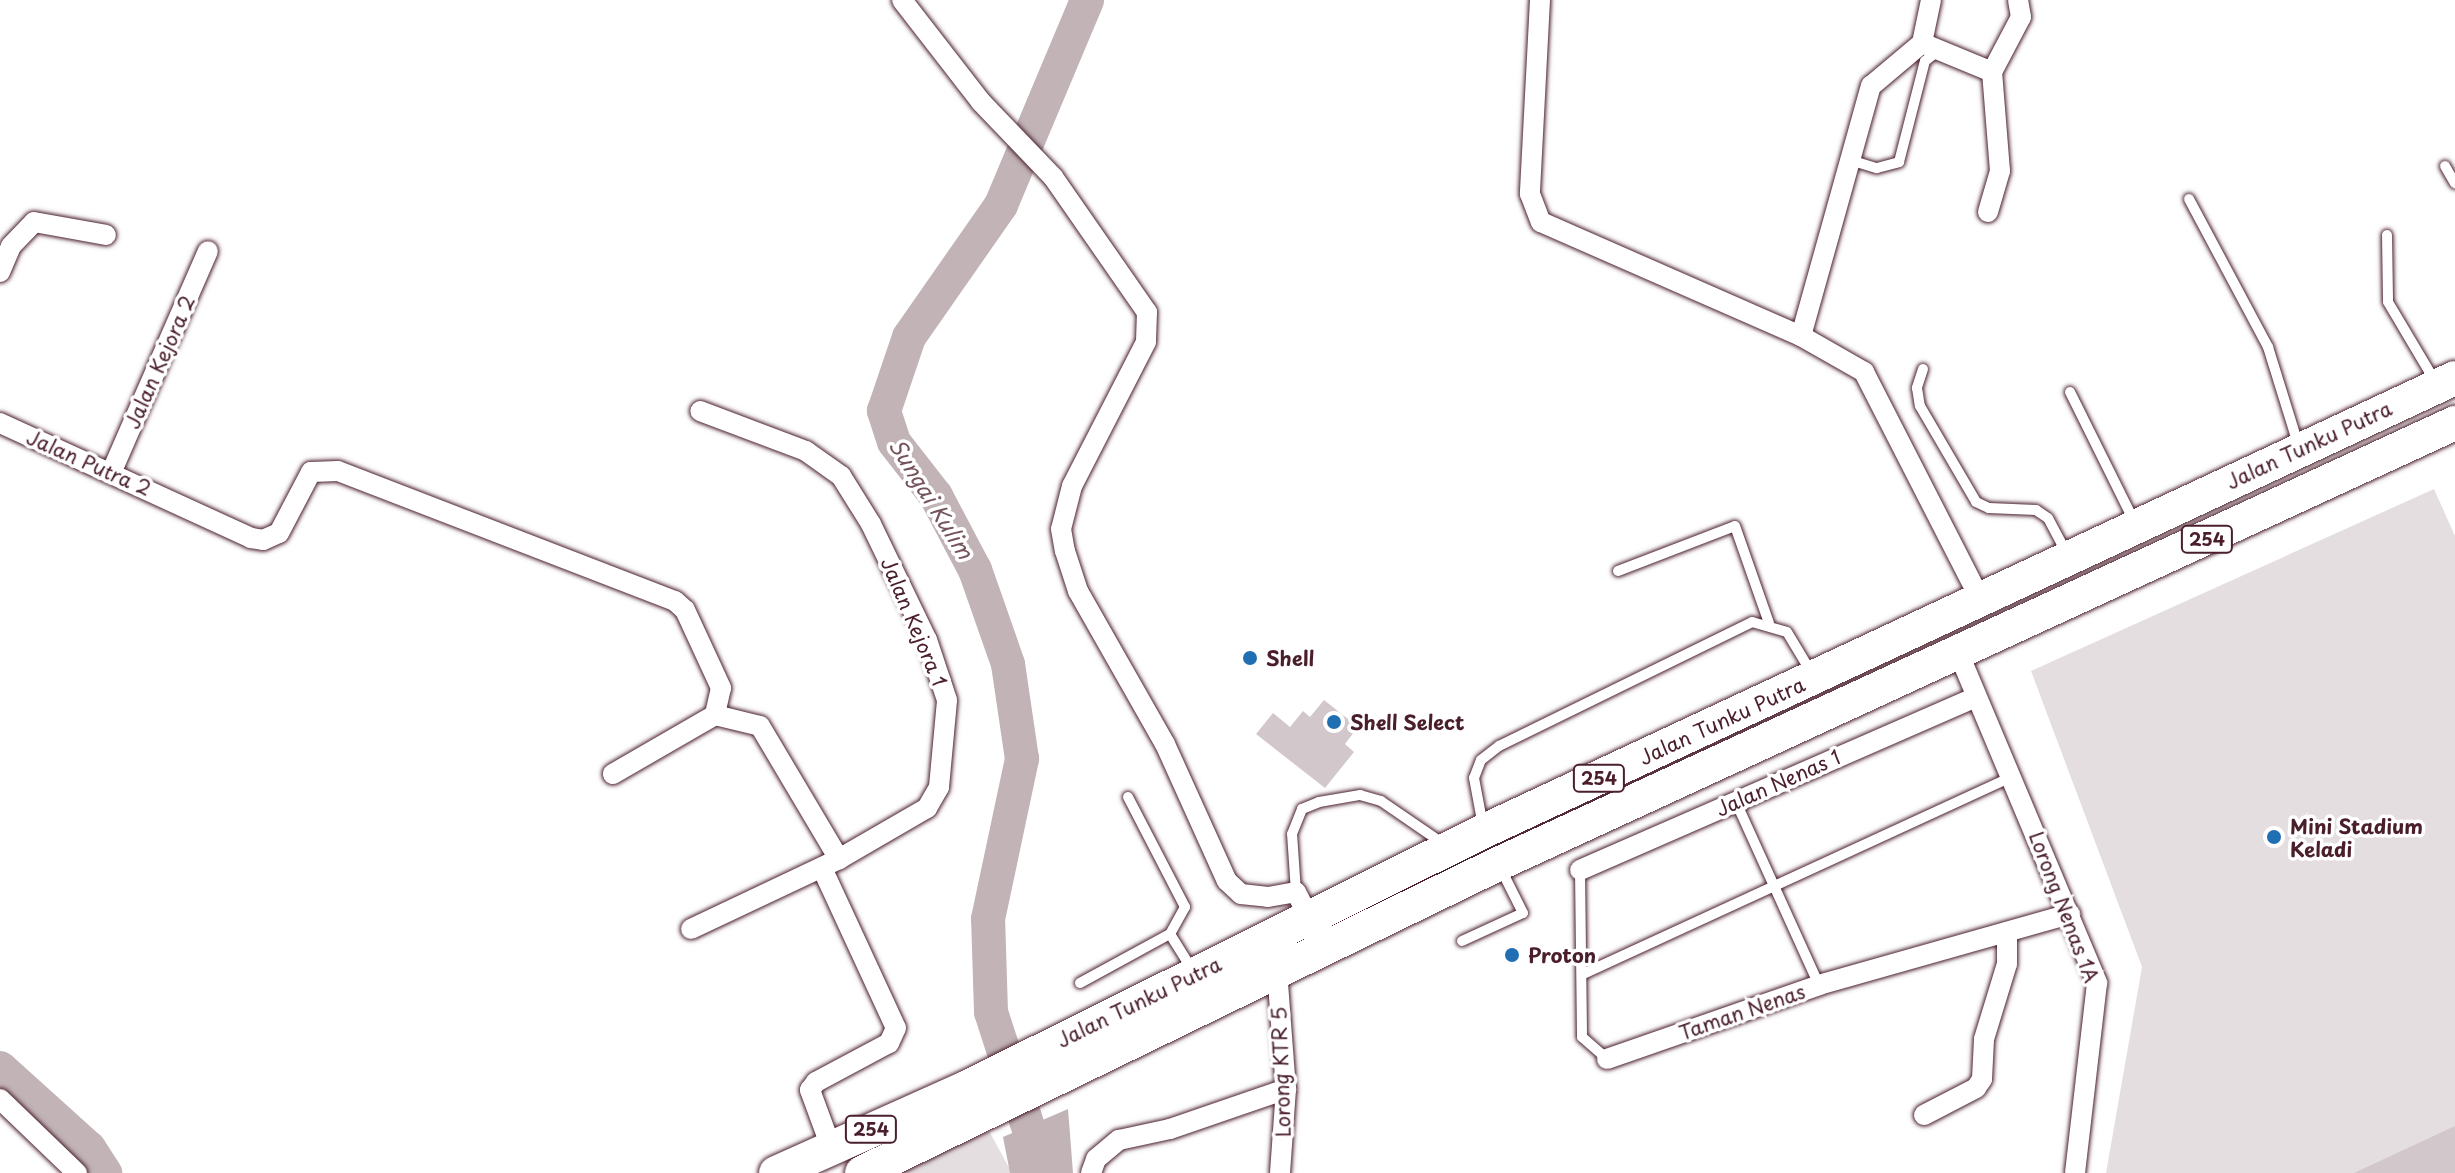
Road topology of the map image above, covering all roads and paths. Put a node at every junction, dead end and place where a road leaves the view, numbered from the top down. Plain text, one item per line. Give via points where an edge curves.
1 (902, 0) edge
2 (1540, 0) edge
3 (1931, 0) edge
4 (2018, 0) edge
5 (1922, 43) junction
6 (1944, 48) junction
7 (1992, 72) junction
8 (1850, 160) junction
9 (2445, 166) dead end
10 (2455, 183) edge
11 (2189, 199) dead end
12 (1988, 212) dead end
13 (106, 235) dead end
14 (2387, 235) dead end
15 (6, 244) edge
16 (208, 251) dead end
17 (0, 272) edge
18 (1801, 336) junction
19 (1923, 369) dead end
20 (2446, 382) edge
21 (2070, 392) dead end
22 (700, 411) dead end
23 (0, 423) edge
24 (2452, 433) edge
25 (2300, 449) junction
26 (111, 473) junction
27 (2137, 526) junction
28 (2070, 558) junction
29 (1618, 571) dead end
30 (1991, 596) junction
31 (1769, 623) junction
32 (1890, 644) junction
33 (1959, 654) junction
34 (1815, 678) junction
35 (1976, 697) junction
36 (715, 715) junction
37 (613, 774) dead end
38 (2013, 776) junction
39 (1128, 797) dead end
40 (1736, 802) junction
41 (1484, 831) junction
42 (1449, 848) junction
43 (830, 864) junction
44 (1498, 864) junction
45 (1580, 870) joint
46 (1774, 887) junction
47 (2070, 914) junction
48 (1310, 919) junction
49 (691, 929) dead end
50 (2007, 932) junction
51 (1170, 934) junction
52 (1462, 941) dead end
53 (1277, 970) junction
54 (1583, 974) junction
55 (1196, 975) junction
56 (1080, 983) dead end
57 (1819, 985) junction
58 (1607, 1059) joint
59 (1286, 1089) junction
60 (0, 1099) edge
61 (973, 1102) junction
62 (1924, 1115) dead end
63 (831, 1147) junction
64 (77, 1173) edge
65 (776, 1173) edge
66 (862, 1173) edge
67 (1091, 1173) edge
68 (1280, 1173) edge
69 (2075, 1173) edge

1 - 48 street via 981,102 1053,177 1147,312 1146,342 1072,486 1061,529 1074,577 1165,744 1227,881 1241,894
2 - 18 street via 1530,194 1541,222
3 - 5 street
4 - 7 street via 2021,17
5 - 6 street
5 - 8 street via 1871,86
6 - 7 street
6 - 8 lane via 1925,61 1899,162 1877,168
7 - 12 street via 2000,171
8 - 18 street
9 - 10 lane
11 - 25 lane via 2268,347
13 - 15 street via 34,222
14 - 20 lane via 2388,302
15 - 17 street
16 - 26 street, Jalan Kejora 2
18 - 30 street via 1864,372
19 - 28 lane via 1920,406 1976,502 1989,508 2036,510 2048,518
20 - 25 main road, Jalan Tunku Putra / 254
21 - 27 lane
22 - 43 street, Jalan Kejora 1 via 806,451 841,476 871,524 942,674 947,700 935,800
23 - 26 street, Jalan Putra 2
24 - 33 main road, Jalan Tunku Putra / 254
25 - 27 main road, Jalan Tunku Putra / 254
26 - 36 street, Jalan Putra 2 via 251,538 271,538 303,479 322,469 338,471 672,600 685,610 721,688
27 - 28 main road, Jalan Tunku Putra / 254
28 - 30 main road, Jalan Tunku Putra / 254
29 - 31 lane via 1735,526
30 - 32 main road, Jalan Tunku Putra / 254
30 - 33 main road via 1966,629
31 - 34 lane via 1787,632
31 - 41 lane via 1752,622 1499,746 1481,760 1474,778
32 - 33 main road via 1928,642
32 - 34 main road, Jalan Tunku Putra / 254
33 - 35 street, Lorong Nenas 1A
33 - 44 main road, Jalan Tunku Putra / 254
34 - 41 main road, Jalan Tunku Putra / 254
35 - 38 street, Lorong Nenas 1A
35 - 40 street, Jalan Nenas 1
36 - 37 street
36 - 43 street via 760,726
38 - 46 lane
38 - 47 street, Lorong Nenas 1A
39 - 51 lane via 1185,907
40 - 45 street, Jalan Nenas 1
40 - 46 lane
41 - 42 main road, Jalan Tunku Putra / 254
42 - 48 main road, Jalan Tunku Putra / 254
42 - 48 lane via 1381,801 1360,795 1302,809 1292,834
43 - 49 street, Jalan Kejora 1
43 - 63 street via 896,1028 889,1043 810,1090
44 - 48 main road, Jalan Tunku Putra / 254
44 - 52 lane via 1523,913
45 - 54 lane, Taman Nenas
46 - 54 lane
46 - 57 lane
47 - 50 street, Taman Nenas
47 - 69 street, Lorong Nenas 1A via 2097,983
48 - 53 main road, Jalan Tunku Putra / 254
48 - 55 main road, Jalan Tunku Putra / 254
50 - 57 street, Taman Nenas
50 - 62 street via 2007,964 1984,1039 1982,1079 1976,1088
51 - 55 lane
51 - 56 lane
53 - 59 street, Lorong KTR 5
53 - 61 main road, Jalan Tunku Putra / 254 via 1072,1073
54 - 58 lane, Taman Nenas via 1582,1037
55 - 61 main road, Jalan Tunku Putra / 254 via 1056,1043
57 - 58 street, Taman Nenas
59 - 67 street via 1170,1129 1119,1140 1096,1159
59 - 68 street, Lorong KTR 5
60 - 64 street
61 - 63 main road, Jalan Tunku Putra / 254
61 - 66 main road, Jalan Tunku Putra / 254
63 - 65 main road, Jalan Tunku Putra / 254

